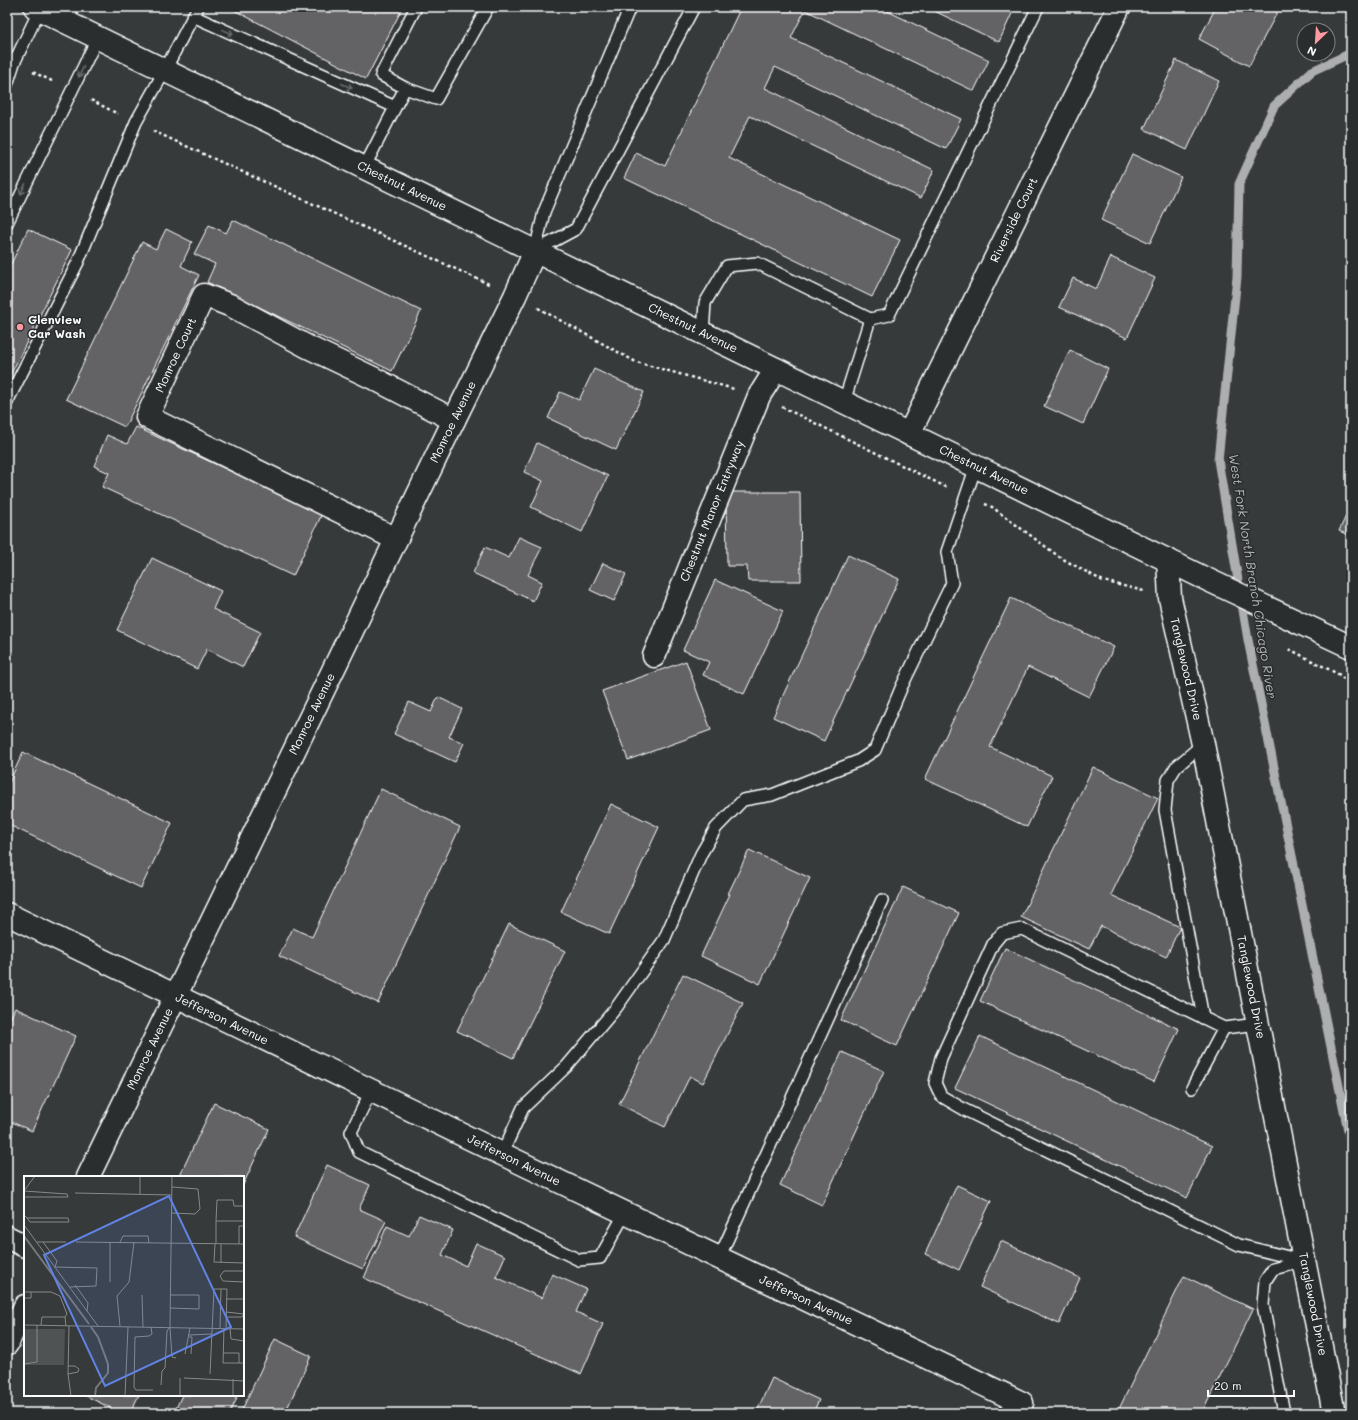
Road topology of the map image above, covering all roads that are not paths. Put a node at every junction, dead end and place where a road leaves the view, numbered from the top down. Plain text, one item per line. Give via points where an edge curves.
1 (416, 7) edge
2 (488, 7) edge
3 (630, 7) edge
4 (694, 7) edge
5 (1038, 7) edge
6 (1119, 7) edge
7 (38, 8) edge
8 (195, 12) edge
9 (70, 14) edge
10 (98, 37) junction
11 (165, 70) junction
12 (7, 85) edge
13 (405, 88) junction
14 (395, 107) junction
15 (364, 168) junction
16 (7, 223) edge
17 (535, 251) junction
18 (870, 318) junction
19 (703, 333) junction
20 (776, 369) junction
21 (7, 402) edge
22 (844, 402) junction
23 (454, 420) junction
24 (909, 434) junction
25 (976, 466) junction
26 (396, 539) junction
27 (1168, 560) junction
28 (1351, 647) edge
29 (654, 656) dead end
30 (1203, 744) junction
31 (882, 900) dead end
32 (7, 914) edge
33 (175, 996) junction
34 (1203, 1018) junction
35 (1258, 1024) junction
36 (1224, 1028) junction
37 (1192, 1088) dead end
38 (371, 1091) junction
39 (502, 1154) junction
40 (88, 1176) edge
41 (625, 1213) junction
42 (7, 1237) edge
43 (24, 1246) edge
44 (719, 1258) junction
45 (1305, 1261) junction
46 (24, 1308) edge
47 (7, 1344) edge
48 (1022, 1403) dead end
49 (1284, 1413) edge
50 (1334, 1413) edge

1 - 13 lane via 381,74
2 - 13 lane via 436,99
3 - 17 lane via 544,212
4 - 17 lane via 576,229
5 - 18 lane via 889,315
6 - 24 street, Riverside Court
7 - 9 street, Chestnut Avenue
7 - 12 lane
8 - 11 lane
8 -> 14 lane
9 - 10 street, Chestnut Avenue
10 - 11 street, Chestnut Avenue
10 -> 16 lane
11 - 15 street, Chestnut Avenue
11 - 21 lane via 136,122 78,262
13 - 14 lane
14 - 15 lane
15 - 17 street, Chestnut Avenue
17 - 19 street, Chestnut Avenue
17 - 23 street, Monroe Avenue
18 - 19 lane via 757,263 727,266 705,302
18 - 22 lane
19 - 20 street, Chestnut Avenue
20 - 22 street, Chestnut Avenue
20 - 29 street, Chestnut Manor Entryway via 759,396
22 - 24 street, Chestnut Avenue
23 - 26 street, Monroe Avenue
23 - 26 street, Monroe Court via 232,306 204,295 147,417
24 - 25 street, Chestnut Avenue
25 - 27 street, Chestnut Avenue
25 - 39 lane via 947,552 952,583 902,686 875,750 858,761 772,795 743,800 716,828 701,854 664,940 616,1008 567,1066 523,1108
26 - 33 street, Monroe Avenue
27 - 28 street, Chestnut Avenue
27 - 30 street, Tanglewood Drive via 1170,598
30 - 34 lane via 1176,768 1168,780 1165,810
30 - 35 street, Tanglewood Drive
31 - 44 lane
32 - 33 street, Jefferson Avenue
33 - 38 street, Jefferson Avenue
33 - 40 street, Monroe Avenue
34 - 36 lane
34 - 45 lane via 1022,929 1002,933 992,944 941,1058 935,1083 941,1096 965,1110 1239,1246
35 - 36 lane
35 - 45 street, Tanglewood Drive
36 - 37 lane
38 - 39 street, Jefferson Avenue
38 - 41 lane via 351,1132 359,1152 579,1260 600,1258
39 - 41 street, Jefferson Avenue
41 - 44 street, Jefferson Avenue
42 - 43 street
44 - 48 street, Jefferson Avenue
45 - 49 lane via 1273,1269 1265,1281 1263,1305
45 - 50 street, Tanglewood Drive
46 - 47 street

